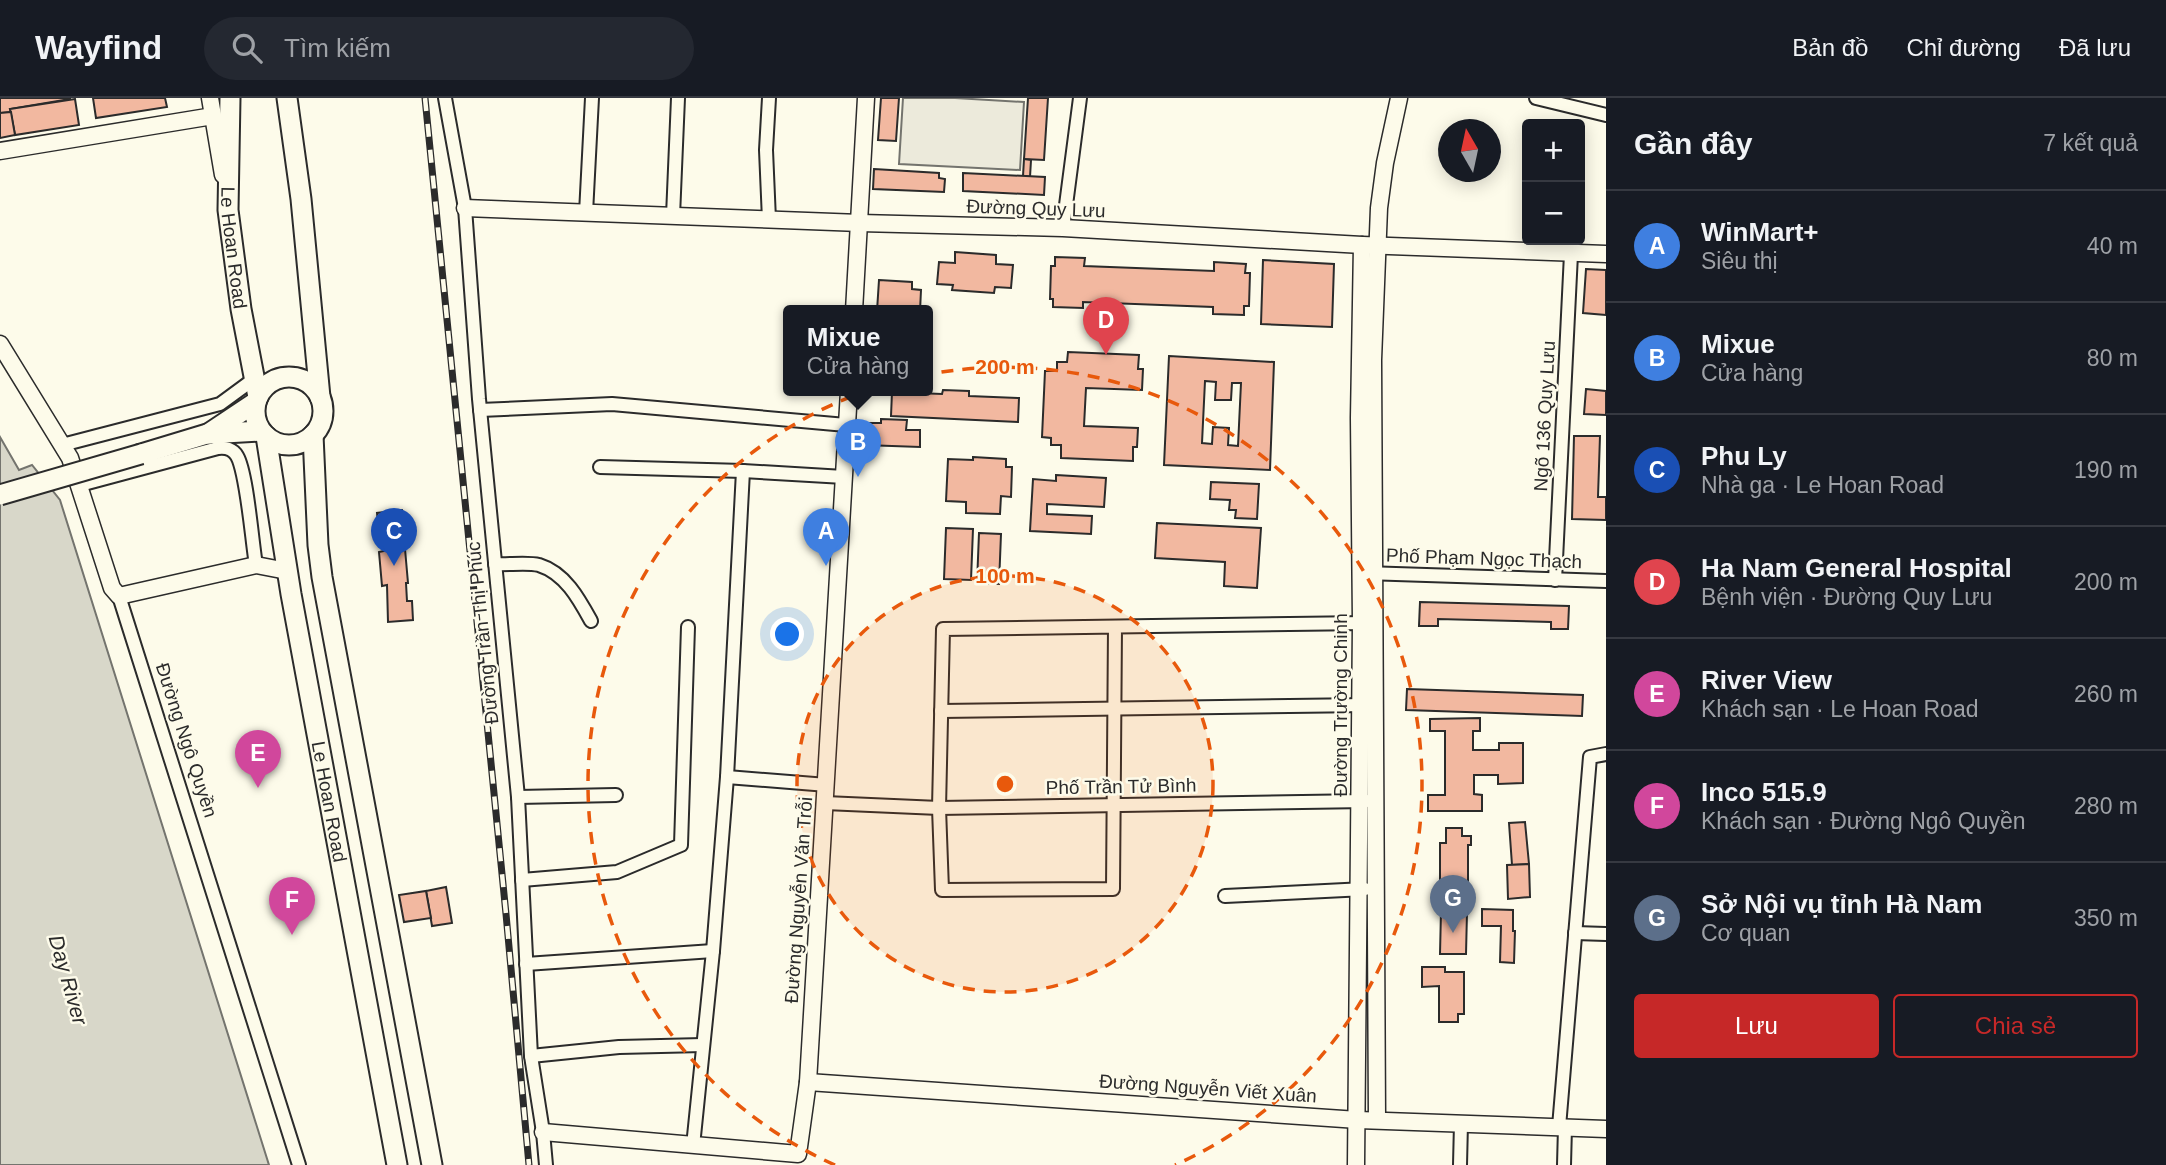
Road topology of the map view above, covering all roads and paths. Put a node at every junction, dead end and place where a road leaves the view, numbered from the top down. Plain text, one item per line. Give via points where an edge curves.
1 (210, 98) edge
2 (230, 98) edge
3 (286, 98) edge
4 (446, 98) edge
5 (592, 98) edge
6 (678, 98) edge
7 (769, 98) edge
8 (866, 98) edge
9 (1080, 98) edge
10 (1399, 98) edge
11 (1536, 98) edge
12 (1606, 115) edge
13 (213, 116) junction
14 (0, 151) edge
15 (465, 208) junction
16 (228, 210) junction
17 (586, 213) junction
18 (673, 216) junction
19 (769, 220) junction
20 (860, 223) junction
21 (1063, 228) junction
22 (1370, 245) junction
23 (1571, 254) junction
24 (1606, 254) edge
25 (854, 305) edge
26 (0, 344) edge
27 (256, 392) junction
28 (849, 396) edge
29 (320, 397) junction
30 (480, 410) junction
31 (846, 425) junction
32 (207, 434) junction
33 (263, 434) junction
34 (313, 435) junction
35 (62, 445) junction
36 (600, 467) dead end
37 (743, 471) junction
38 (844, 477) junction
39 (79, 485) junction
40 (0, 495) edge
41 (495, 564) junction
42 (256, 565) junction
43 (287, 571) junction
44 (1367, 573) junction
45 (1555, 580) junction
46 (1606, 581) edge
47 (324, 588) junction
48 (291, 594) junction
49 (119, 596) junction
50 (591, 621) dead end
51 (1368, 623) junction
52 (688, 627) dead end
53 (1115, 627) junction
54 (1368, 705) junction
55 (1114, 710) junction
56 (941, 711) junction
57 (1606, 754) edge
58 (727, 777) junction
59 (827, 785) junction
60 (616, 795) dead end
61 (518, 797) junction
62 (1368, 801) junction
63 (825, 803) junction
64 (1112, 806) junction
65 (939, 808) junction
66 (522, 880) junction
67 (1368, 889) junction
68 (1225, 896) dead end
69 (384, 906) junction
70 (351, 911) junction
71 (1575, 933) junction
72 (1606, 934) edge
73 (713, 951) junction
74 (526, 964) junction
75 (1359, 1001) junction
76 (1376, 1002) junction
77 (703, 1045) junction
78 (531, 1056) junction
79 (808, 1082) junction
80 (1358, 1120) junction
81 (1377, 1120) junction
82 (1461, 1123) junction
83 (1562, 1127) junction
84 (1606, 1129) edge
85 (543, 1132) junction
86 (693, 1146) junction
87 (798, 1160) edge
88 (299, 1165) edge
89 (397, 1165) edge
90 (432, 1165) edge
91 (545, 1165) edge
92 (1356, 1165) edge
93 (1460, 1165) edge
94 (1564, 1165) edge

1 - 13 street
2 - 16 main road, Le Hoan Road
3 - 29 main road
4 - 15 street, Đường Trần Thị Phúc
5 - 17 street
6 - 18 street
7 - 19 street
8 - 20 street
9 - 21 street
10 - 22 street, Đường Trường Chinh
11 - 12 street
13 - 14 street
13 - 16 street
15 - 17 street, Đường Quy Lưu
15 - 30 street, Đường Trần Thị Phúc
16 - 27 main road, Le Hoan Road
17 - 18 street, Đường Quy Lưu
18 - 19 street, Đường Quy Lưu
19 - 20 street, Đường Quy Lưu
20 - 21 street, Đường Quy Lưu
20 - 25 street
21 - 22 street, Đường Quy Lưu
22 - 23 street, Đường Quy Lưu
22 - 44 street, Đường Trường Chinh
23 - 24 street, Đường Quy Lưu
23 - 45 street, Ngõ 136 Quy Lưu
26 - 35 street, Đường Ngô Quyền
27 - 29 main road via 274,381 295,378 314,388
27 - 32 main road
27 - 33 main road via 256,420
27 - 35 street
28 - 31 street, Đường Nguyễn Văn Trỗi
29 - 34 main road via 322,418
30 - 31 street via 612,404
30 - 41 street, Đường Trần Thị Phúc
31 - 38 street, Đường Nguyễn Văn Trỗi
32 - 33 main road
32 - 40 main road, bridge
33 - 34 main road via 284,445 304,442
33 - 43 main road, Le Hoan Road
34 - 47 main road, Le Hoan Road
35 - 39 street, Đường Ngô Quyền
36 - 37 street
37 - 38 street
37 - 58 street
38 - 59 street, Đường Nguyễn Văn Trỗi
39 - 42 street via 218,447 229,449 239,458
39 - 49 street, Đường Ngô Quyền via 112,587
41 - 50 street via 539,565 564,580
41 - 61 street, Đường Trần Thị Phúc
42 - 43 street
42 - 49 street
43 - 48 main road, Le Hoan Road
44 - 45 street, Phố Phạm Ngọc Thạch
44 - 51 street, Đường Trường Chinh
45 - 46 street, Phố Phạm Ngọc Thạch
47 - 48 main road
47 - 69 main road, Le Hoan Road
48 - 70 main road, Le Hoan Road
49 - 88 street, Đường Ngô Quyền
51 - 53 street
51 - 54 street, Đường Trường Chinh
52 - 66 street via 681,845 617,872
53 - 55 street
53 - 56 street via 943,629
54 - 55 street
54 - 62 street, Đường Trường Chinh
55 - 56 street
55 - 64 street
56 - 65 street
57 - 71 street via 1590,757
58 - 59 street
58 - 73 street
59 - 63 street, Đường Nguyễn Văn Trỗi
60 - 61 street
61 - 66 street, Đường Trần Thị Phúc
62 - 64 street, Phố Trần Tử Bình
62 - 67 street, Đường Trường Chinh
63 - 65 street, Phố Trần Tử Bình
63 - 79 street, Đường Nguyễn Văn Trỗi
64 - 65 street, Phố Trần Tử Bình
64 - 65 street via 1113,889 1100,890 942,890
66 - 74 street, Đường Trần Thị Phúc
67 - 68 street
67 - 75 street, Đường Trường Chinh
67 - 76 street, Đường Trường Chinh
69 - 70 main road
69 - 90 main road, Le Hoan Road
70 - 89 main road, Le Hoan Road
71 - 72 street
71 - 83 street
73 - 74 street
73 - 77 street
74 - 78 street, Đường Trần Thị Phúc
75 - 76 street
75 - 80 street, Đường Trường Chinh
76 - 81 street, Đường Trường Chinh
77 - 78 street
77 - 86 street
78 - 85 street, Đường Trần Thị Phúc
79 - 80 street, Đường Nguyễn Viết Xuân
79 - 87 street, Đường Nguyễn Văn Trỗi
80 - 81 street, Đường Nguyễn Viết Xuân
80 - 92 street, Đường Trường Chinh
81 - 82 street, Đường Nguyễn Viết Xuân
82 - 83 street, Đường Nguyễn Viết Xuân
82 - 93 street
83 - 84 street, Đường Nguyễn Viết Xuân
83 - 94 street
85 - 86 street, Đường Nguyễn Văn Trỗi
85 - 91 street, Đường Trần Thị Phúc
86 - 87 street, Đường Nguyễn Văn Trỗi

